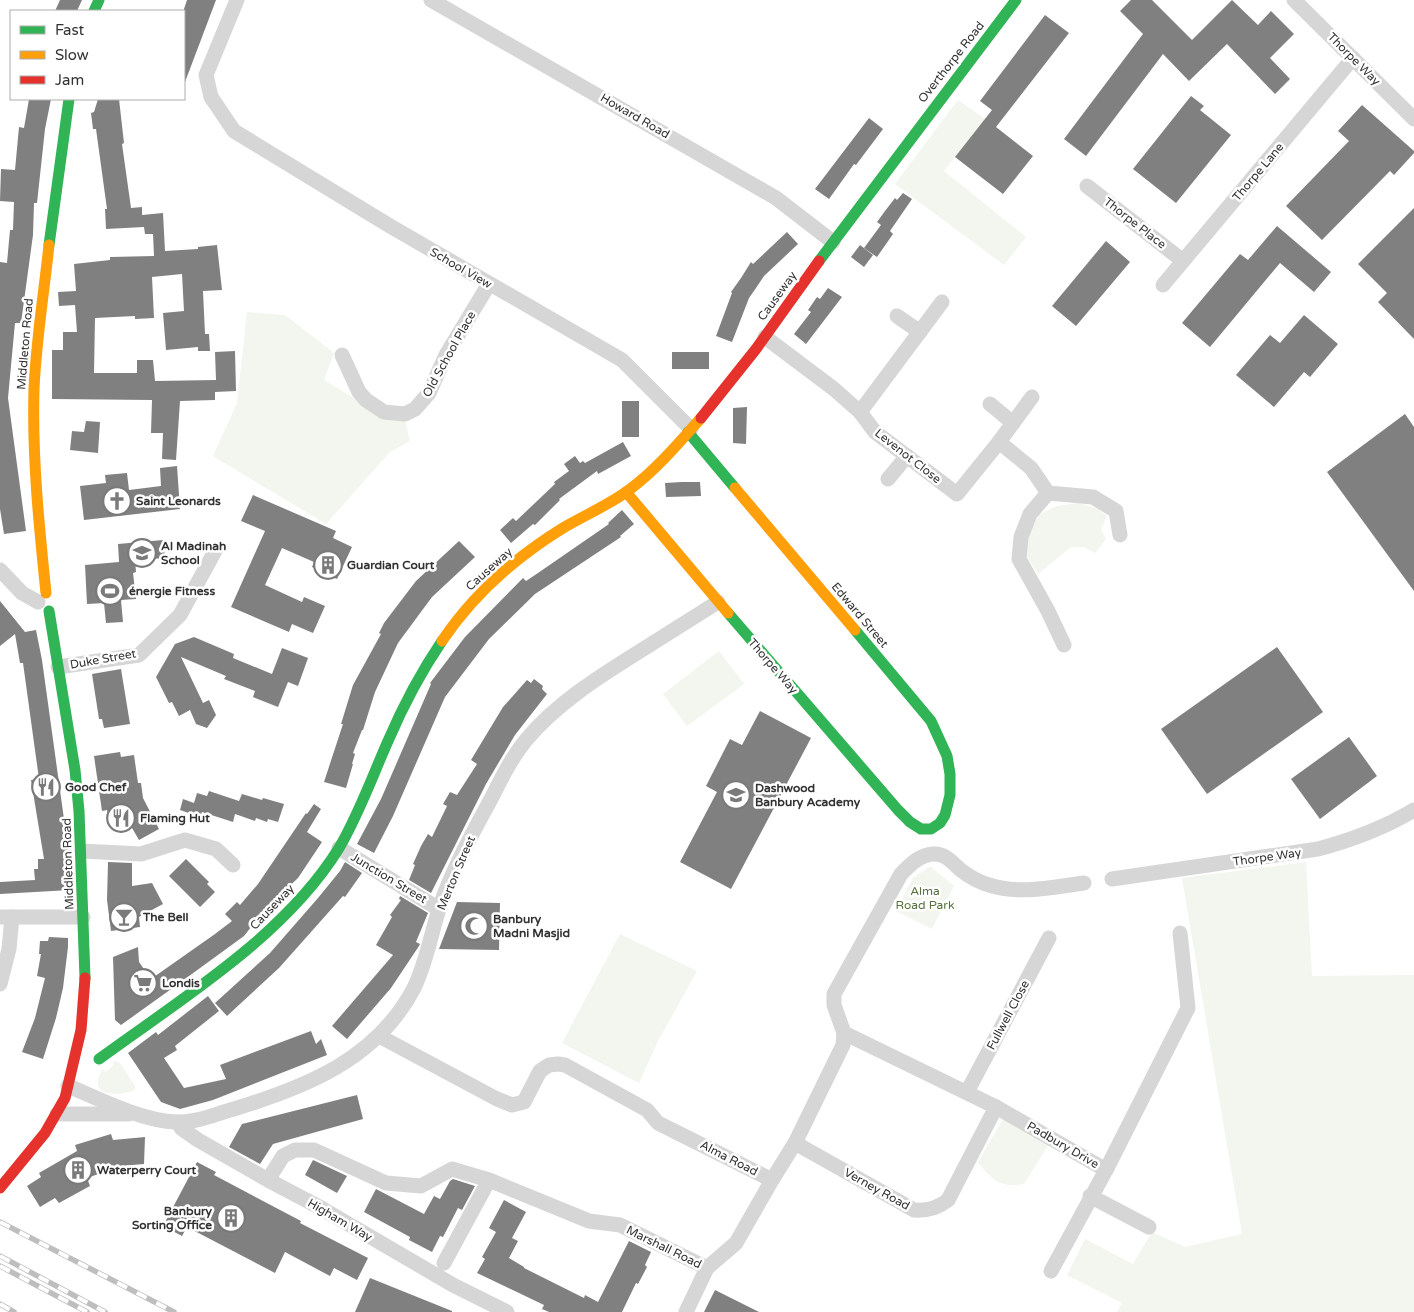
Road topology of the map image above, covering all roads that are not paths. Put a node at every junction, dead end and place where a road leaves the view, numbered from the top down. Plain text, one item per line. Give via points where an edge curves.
1 (237, 0) edge
2 (431, 0) edge
3 (1016, 0) edge
4 (1294, 0) edge
5 (1353, 58) junction
6 (69, 100) edge
7 (926, 117) joint
8 (1414, 119) edge
9 (1087, 186) dead end
10 (833, 242) junction
11 (1183, 261) junction
12 (489, 284) junction
13 (1163, 286) dead end
14 (942, 302) dead end
15 (897, 316) dead end
16 (920, 332) junction
17 (765, 337) junction
18 (342, 355) dead end
19 (1032, 397) dead end
20 (990, 404) dead end
21 (860, 412) junction
22 (1013, 423) junction
23 (690, 431) junction
24 (999, 442) junction
25 (907, 456) junction
26 (888, 479) dead end
27 (626, 492) junction
28 (1048, 493) junction
29 (1120, 535) dead end
30 (215, 551) dead end
31 (0, 570) edge
32 (49, 602) junction
33 (718, 602) junction
34 (1064, 645) dead end
35 (58, 667) junction
36 (1414, 810) edge
37 (927, 830) joint
38 (339, 848) junction
39 (82, 850) junction
40 (233, 865) dead end
41 (1112, 878) dead end
42 (1084, 883) dead end
43 (439, 909) junction
44 (6, 917) edge
45 (83, 917) junction
46 (1180, 933) dead end
47 (1049, 938) dead end
48 (0, 984) edge
49 (844, 1033) junction
50 (379, 1036) junction
51 (99, 1059) dead end
52 (68, 1086) junction
53 (967, 1092) junction
54 (996, 1107) junction
55 (57, 1114) junction
56 (136, 1114) junction
57 (178, 1122) junction
58 (795, 1143) junction
59 (1106, 1170) junction
60 (268, 1180) junction
61 (489, 1180) junction
62 (772, 1180) junction
63 (0, 1188) edge
64 (1090, 1196) junction
65 (1149, 1227) dead end
66 (444, 1263) dead end
67 (707, 1268) junction
68 (1051, 1271) dead end
69 (507, 1312) edge
70 (686, 1312) edge

1 - 12 street, School View via 206,75 210,97 234,131
2 - 10 street, Howard Road via 776,198
3 - 7 street, Overthorpe Road
4 - 5 street, Thorpe Way
5 - 8 street, Thorpe Way
5 - 11 street, Thorpe Lane
6 - 32 street, Middleton Road via 51,221 34,403 37,506
7 - 10 street, Causeway
9 - 11 street, Thorpe Place
10 - 17 street, Causeway
11 - 13 street, Thorpe Lane
12 - 18 street, Old School Place via 446,355 429,393 415,409 405,414 384,412 366,400
12 - 23 street, School View via 622,360
14 - 16 street
15 - 16 street
16 - 21 street
17 - 21 street, Levenot Close
17 - 23 street, Causeway
19 - 22 street, Levenot Close
20 - 22 street
21 - 25 street, Levenot Close via 875,432
22 - 24 street, Levenot Close
23 - 27 street, Causeway via 647,476
23 - 37 street, Edward Street via 931,721 947,755 950,789 945,816 935,828
24 - 25 street, Levenot Close via 956,494
24 - 28 street via 1031,468
25 - 26 street
27 - 33 street, Thorpe Way
27 - 38 street, Causeway via 554,535 509,568 456,622 424,671 396,724
28 - 29 street via 1093,497 1116,511
28 - 34 street via 1030,514 1021,537 1019,559
30 - 35 street, Duke Street via 180,615 139,655
31 - 32 street via 22,593
32 - 35 street, Middleton Road
33 - 37 street, Thorpe Way via 898,810 919,828
33 - 43 street, Merton Street via 569,699 525,741 471,835
35 - 39 street, Middleton Road via 75,770
36 - 41 street, Thorpe Way via 1372,832 1318,849
38 - 43 street, Junction Street
38 - 51 street, Causeway via 316,880 261,939
39 - 40 street via 141,854 185,840 216,849
39 - 45 street, Middleton Road
42 - 49 street via 1006,889 972,878 946,857 933,854 916,859 901,874 888,895 834,994 834,1005
43 - 50 street, Merton Street via 428,953 414,988
44 - 45 street
44 - 48 street via 9,949
45 - 52 street, Middleton Road via 84,1004 77,1053
46 - 59 street, Padbury Drive via 1188,1008
47 - 53 street, Fullwell Close
49 - 53 street, Padbury Drive
49 - 58 street, Alma Road via 843,1045
50 - 57 street, Merton Street via 346,1061 298,1087 267,1099
50 - 62 street, Alma Road via 512,1105 524,1102 540,1070 549,1065 565,1065 647,1110 658,1123
52 - 55 street, Middleton Road
52 - 56 street, Merton Street
53 - 54 street, Padbury Drive
54 - 58 street, Verney Road via 948,1200 939,1207 923,1211 914,1210
54 - 59 street, Padbury Drive
55 - 56 street, Merton Street
55 - 63 street, Middleton Road
56 - 57 street, Merton Street
57 - 60 street, Higham Way via 198,1140
58 - 62 street, Alma Road
59 - 64 street
60 - 61 street, Marshall Road via 284,1156 295,1150 314,1150 386,1183 421,1186 452,1170
60 - 69 street, Higham Way
61 - 66 street
61 - 67 street, Marshall Road via 589,1221 620,1225
62 - 67 street via 736,1244
64 - 65 street
64 - 68 street
67 - 70 street, Marshall Road

